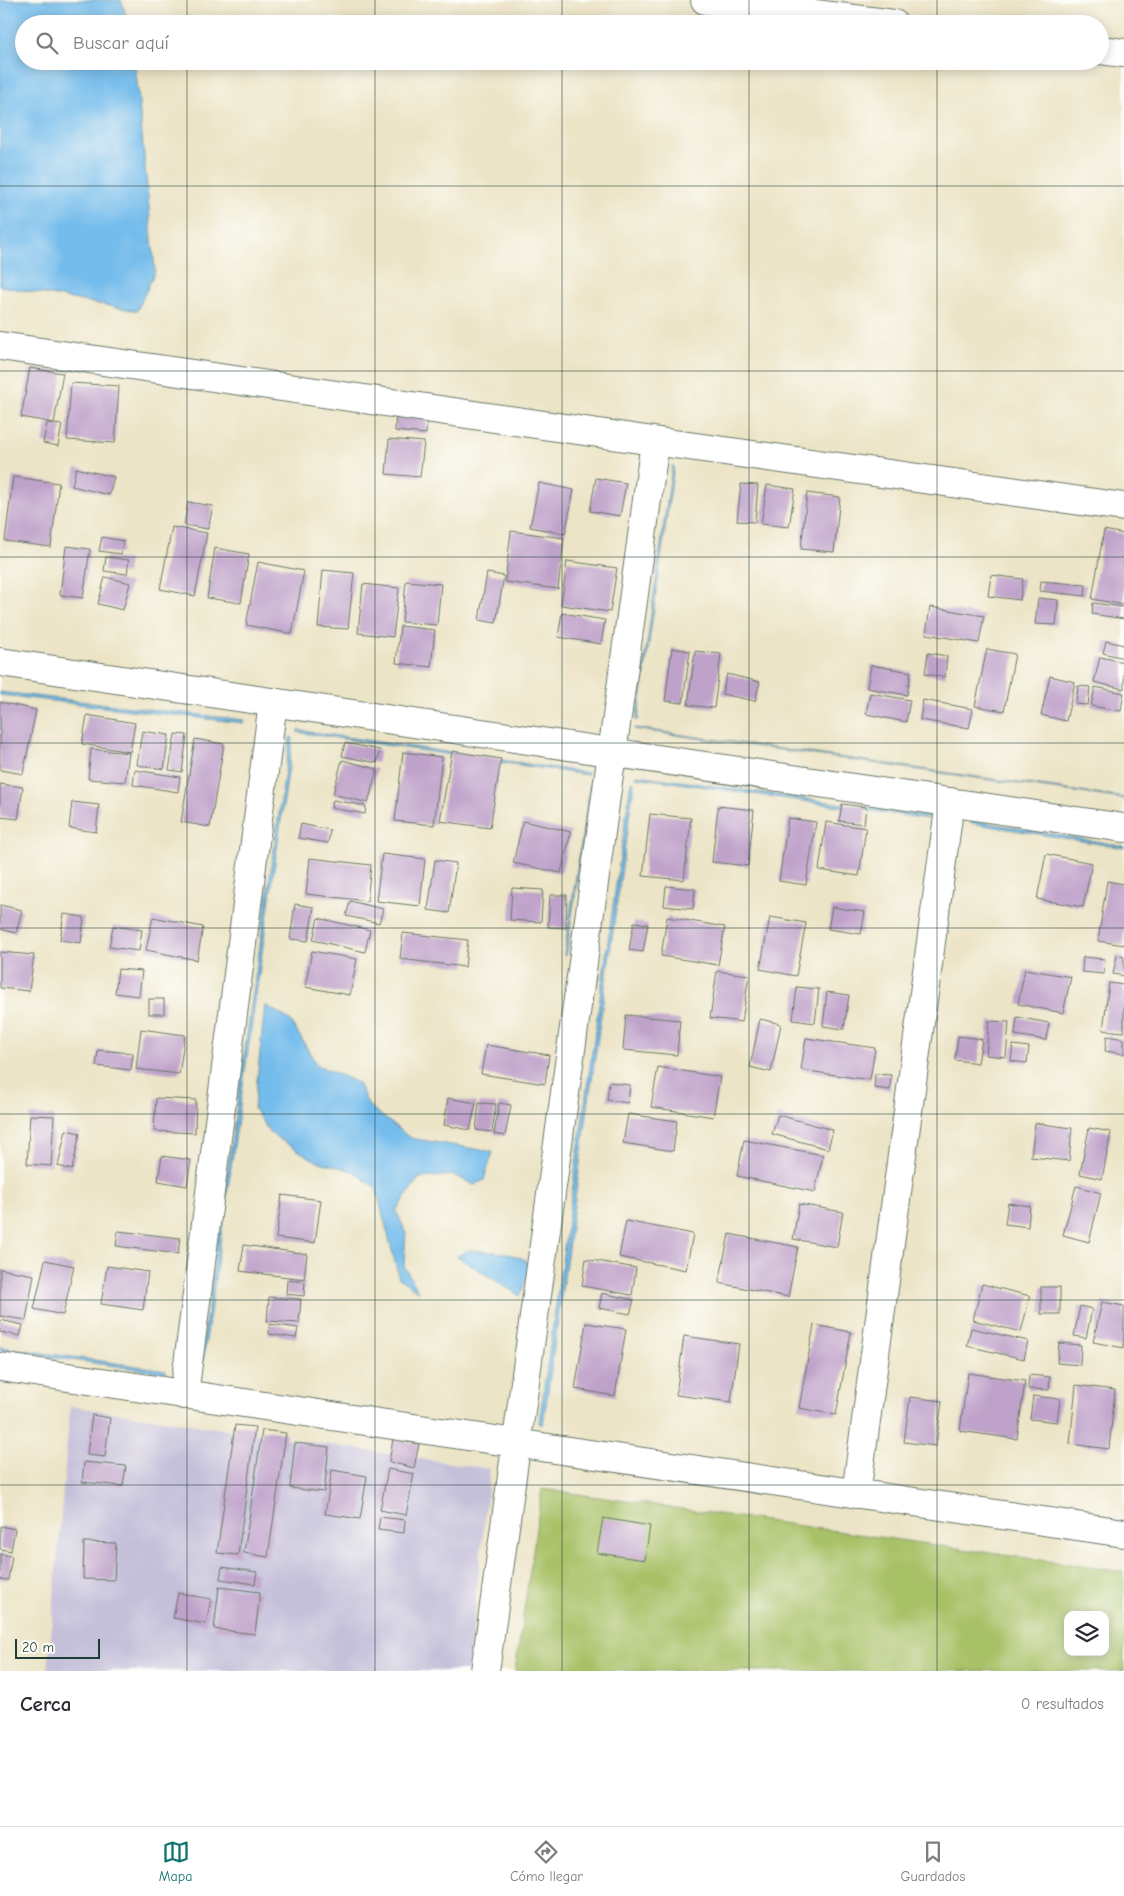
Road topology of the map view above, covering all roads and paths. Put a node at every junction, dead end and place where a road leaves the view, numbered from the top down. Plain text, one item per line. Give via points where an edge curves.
1 (705, 0) edge
2 (823, 15) edge
3 (1109, 51) edge
4 (1124, 53) edge
5 (0, 346) edge
6 (656, 442) junction
7 (1124, 507) edge
8 (0, 662) edge
9 (272, 702) junction
10 (612, 752) junction
11 (950, 802) junction
12 (1124, 828) edge
13 (0, 1367) edge
14 (184, 1395) junction
15 (516, 1444) junction
16 (856, 1494) junction
17 (1124, 1533) edge
18 (484, 1671) edge

1 - 2 street
3 - 4 street
5 - 6 street
6 - 7 street
6 - 10 street
8 - 9 street
9 - 10 street
9 - 14 street
10 - 11 street
10 - 15 street
11 - 12 street
11 - 16 street
13 - 14 street
14 - 15 street
15 - 16 street
15 - 18 street
16 - 17 street

